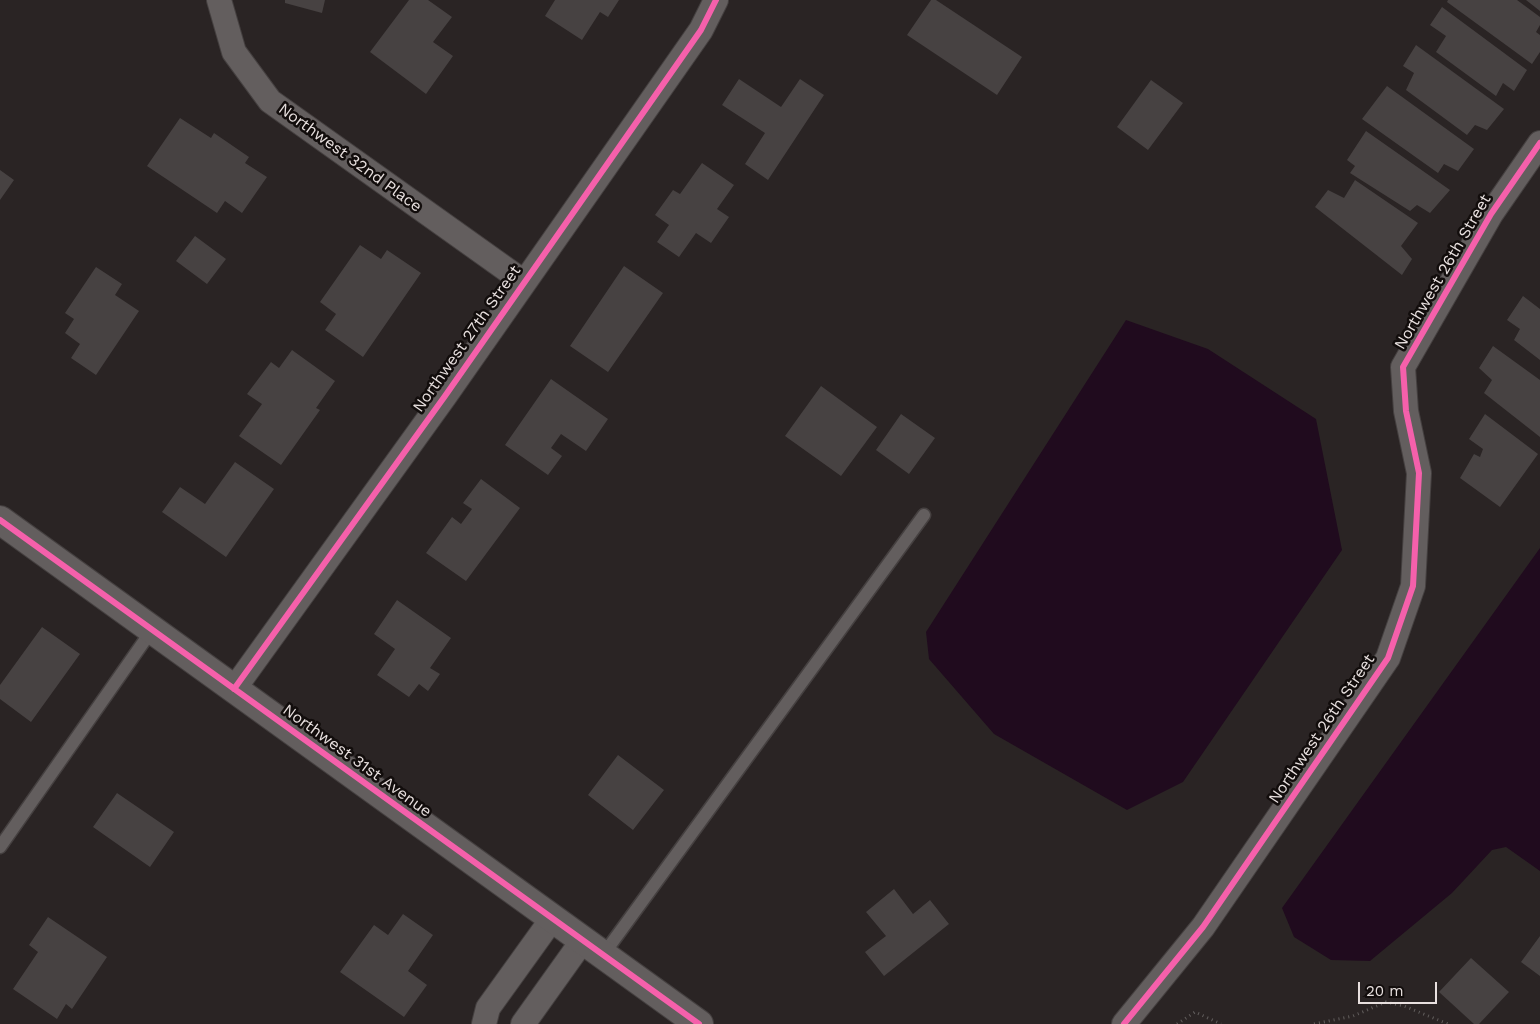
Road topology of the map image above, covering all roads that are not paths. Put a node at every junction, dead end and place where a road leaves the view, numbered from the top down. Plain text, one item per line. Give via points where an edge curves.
1 (219, 0) edge
2 (716, 0) edge
3 (1540, 143) edge
4 (524, 282) junction
5 (924, 515) dead end
6 (0, 520) edge
7 (152, 630) junction
8 (234, 689) junction
9 (0, 847) edge
10 (552, 919) junction
11 (593, 948) junction
12 (484, 1024) edge
13 (523, 1024) edge
14 (699, 1024) edge
15 (1124, 1024) edge

1 - 4 street, Northwest 32nd Place via 234,52 270,101
2 - 4 street, Northwest 27th Street via 701,30
3 - 15 street, Northwest 26th Street via 1491,214 1403,367 1406,411 1419,473 1413,586 1388,658 1203,928
4 - 8 street, Northwest 27th Street
5 - 11 lane
6 - 7 street, Northwest 31st Avenue
7 - 8 street, Northwest 31st Avenue
7 - 9 lane
8 - 10 street, Northwest 31st Avenue
10 - 11 street, Northwest 31st Avenue
10 - 12 street via 488,1008
11 - 13 street
11 - 14 street, Northwest 31st Avenue

